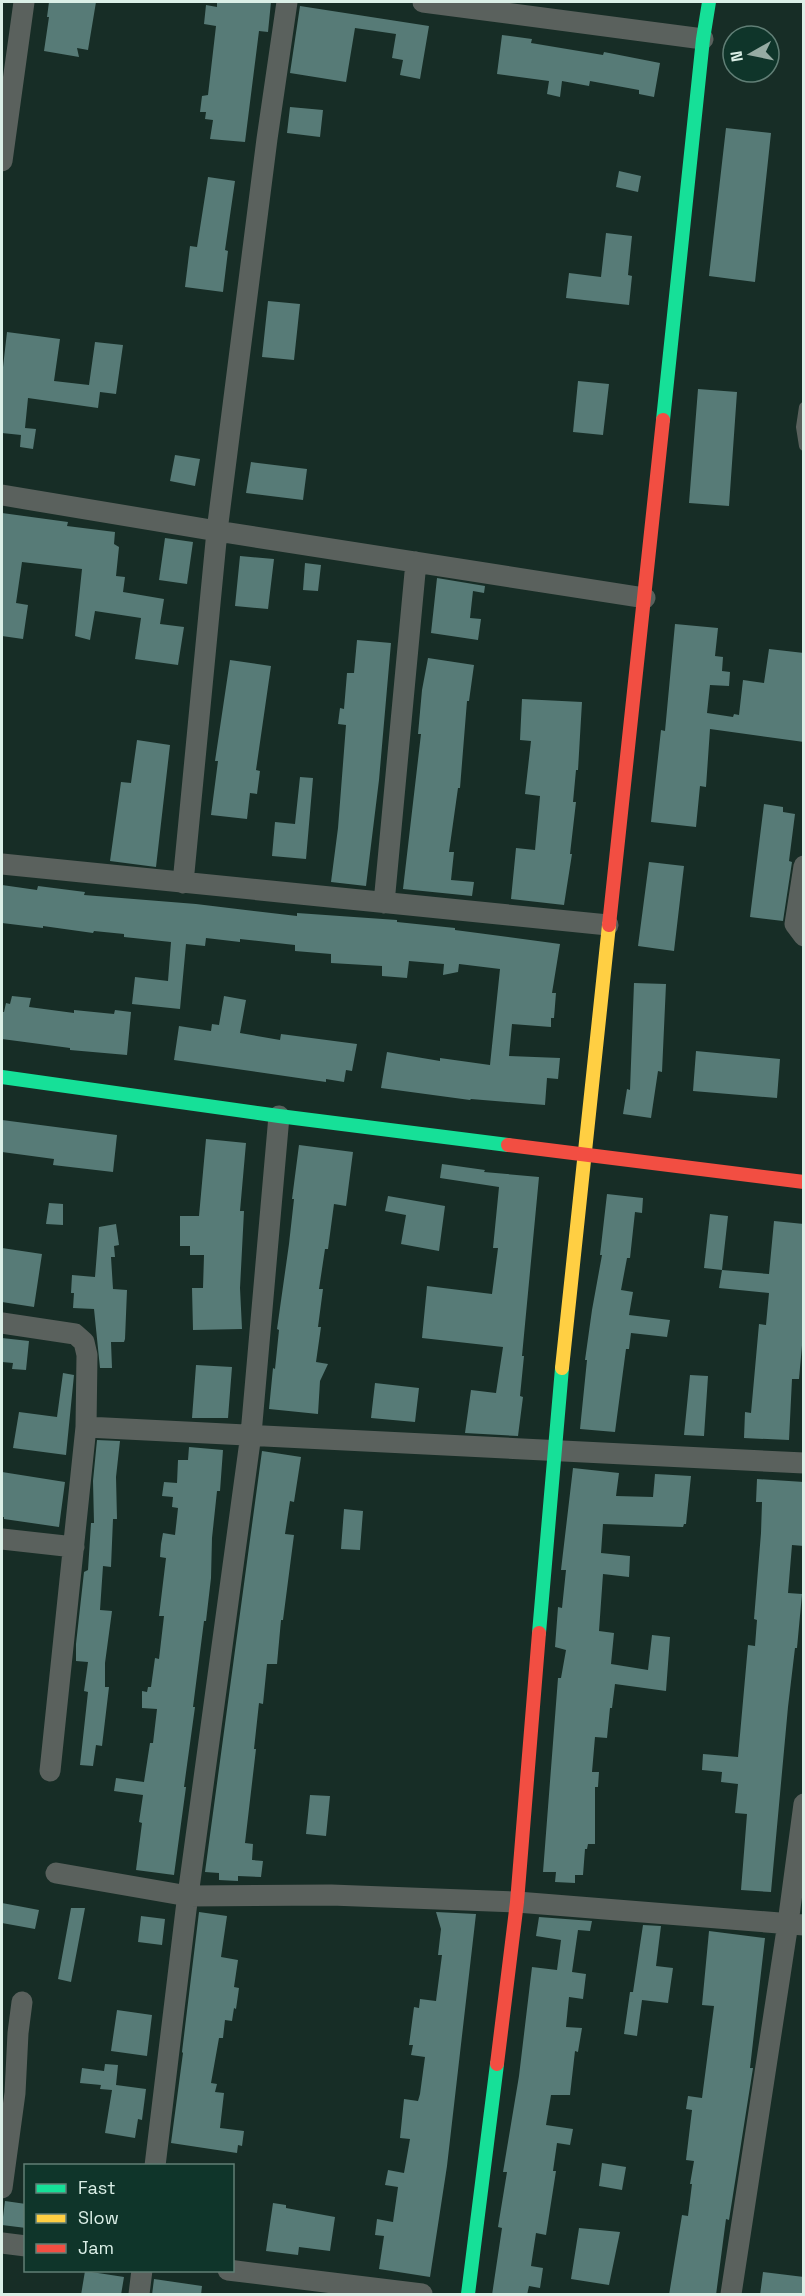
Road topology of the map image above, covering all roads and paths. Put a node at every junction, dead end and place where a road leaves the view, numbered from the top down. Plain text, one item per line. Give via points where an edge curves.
1 (24, 2) edge
2 (287, 2) edge
3 (423, 2) edge
4 (708, 2) edge
5 (703, 39) junction
6 (2, 160) edge
7 (804, 407) edge
8 (804, 446) edge
9 (2, 495) edge
10 (217, 531) junction
11 (416, 562) junction
12 (645, 598) junction
13 (2, 864) edge
14 (804, 866) edge
15 (183, 883) junction
16 (384, 903) junction
17 (608, 925) junction
18 (804, 936) edge
19 (2, 1077) edge
20 (279, 1116) junction
21 (584, 1153) junction
22 (804, 1182) edge
23 (2, 1323) edge
24 (86, 1427) junction
25 (251, 1434) junction
26 (554, 1452) junction
27 (804, 1463) edge
28 (2, 1539) edge
29 (74, 1547) junction
30 (51, 1770) dead end
31 (804, 1804) edge
32 (57, 1873) dead end
33 (188, 1896) junction
34 (517, 1902) junction
35 (796, 1924) edge
36 (22, 2002) dead end
37 (155, 2164) edge
38 (2, 2188) edge
39 (2, 2243) edge
40 (24, 2246) edge
41 (142, 2272) edge
42 (234, 2272) edge
43 (139, 2295) edge
44 (422, 2295) edge
45 (468, 2295) edge
46 (731, 2295) edge

1 - 6 street
2 - 10 street
3 - 5 street
4 - 5 street
5 - 12 street
7 - 8 lane
9 - 10 street
10 - 11 street
10 - 15 street
11 - 12 street
11 - 16 street
12 - 17 street
13 - 15 street
14 - 18 street via 795,924
15 - 16 street
16 - 17 street
17 - 21 street
19 - 20 street
20 - 21 street
20 - 25 street
21 - 22 street
21 - 26 street
23 - 24 street via 75,1334 84,1342
24 - 25 street
24 - 29 street
25 - 26 street
25 - 33 street
26 - 27 street
26 - 34 street
28 - 29 street
29 - 30 street
31 - 35 street
32 - 33 street
33 - 34 street via 331,1895
33 - 37 street
34 - 35 street
34 - 45 street
35 - 46 street
36 - 38 street
39 - 40 street
41 - 43 street
42 - 44 street

